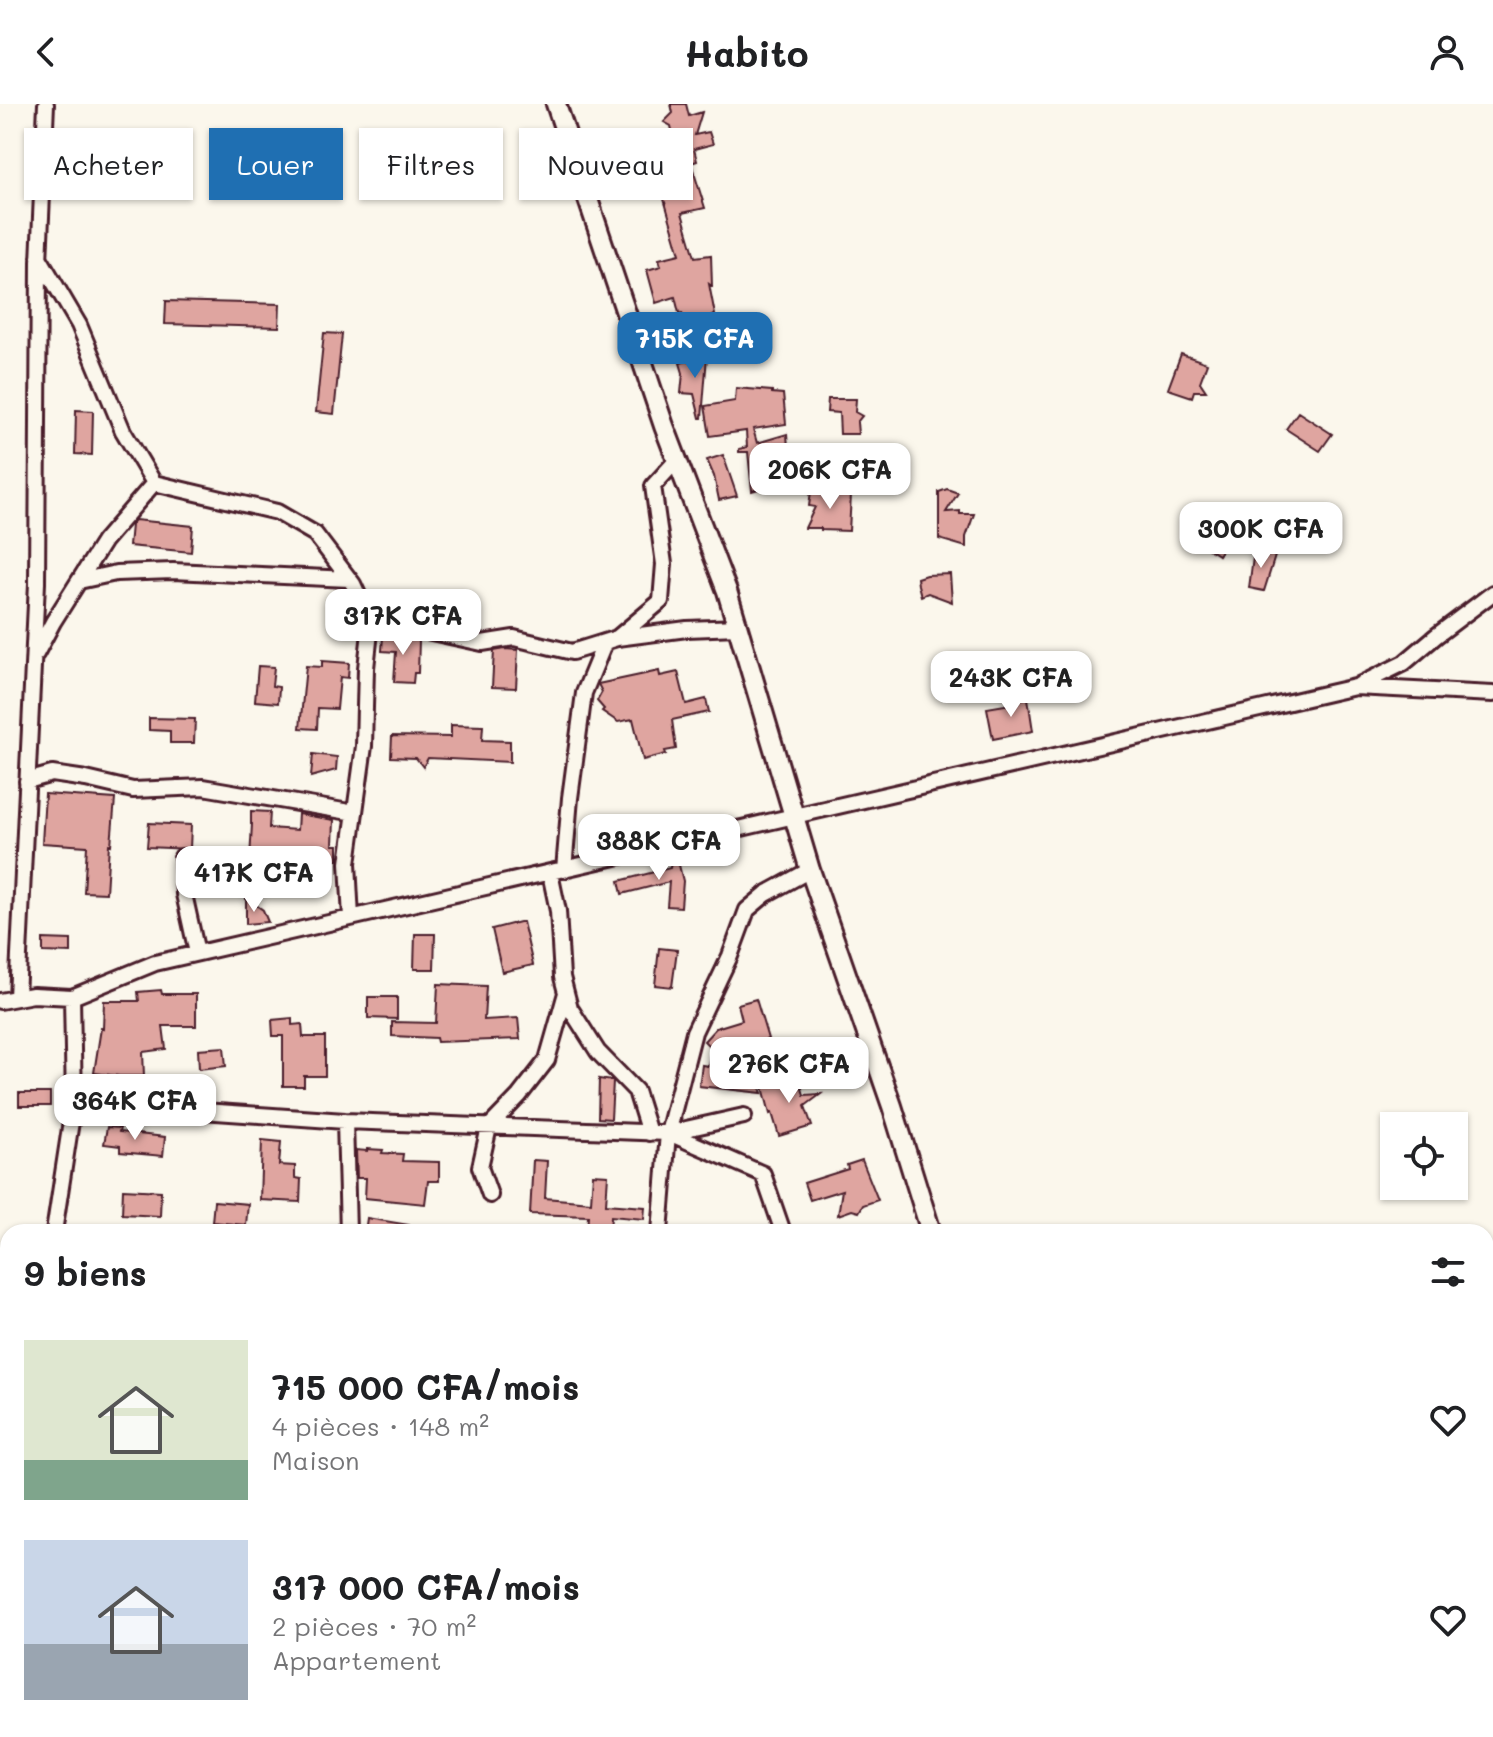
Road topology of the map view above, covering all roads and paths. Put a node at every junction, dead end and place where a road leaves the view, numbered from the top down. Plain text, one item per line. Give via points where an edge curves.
1 (46, 104) edge
2 (556, 104) edge
3 (39, 256) junction
4 (676, 461) junction
5 (154, 483) junction
6 (349, 579) junction
7 (79, 581) junction
8 (1493, 593) edge
9 (371, 623) junction
10 (738, 627) junction
11 (611, 640) junction
12 (33, 661) junction
13 (1355, 687) junction
14 (1493, 694) edge
15 (27, 781) junction
16 (355, 813) junction
17 (793, 818) junction
18 (182, 857) dead end
19 (810, 870) junction
20 (557, 872) junction
21 (351, 918) junction
22 (197, 953) junction
23 (566, 993) junction
24 (17, 997) junction
25 (72, 997) junction
26 (0, 1001) edge
27 (74, 1102) junction
28 (744, 1116) dead end
29 (345, 1121) junction
30 (489, 1127) junction
31 (649, 1133) junction
32 (668, 1133) junction
33 (490, 1195) dead end
34 (55, 1224) edge
35 (348, 1224) edge
36 (661, 1224) edge
37 (780, 1224) edge
38 (929, 1224) edge

1 - 3 street
2 - 4 street
3 - 5 street via 79,325 123,431
3 - 12 street
4 - 10 street
4 - 11 street via 653,486 664,564 661,601
5 - 6 street via 277,512 315,534
5 - 7 street via 104,541
6 - 7 street via 173,571 116,573
6 - 9 street
7 - 12 street
8 - 13 street via 1404,663
9 - 11 street via 482,643 514,638 572,652
9 - 16 street
10 - 11 street
10 - 17 street
11 - 20 street via 584,693
12 - 15 street
13 - 14 street
13 - 17 street
15 - 16 street via 52,774 133,790 203,787
15 - 24 street
16 - 21 street via 348,863
17 - 19 street
17 - 20 street
18 - 22 street
19 - 32 street via 747,910 694,1032
19 - 38 street
20 - 21 street
20 - 23 street
21 - 22 street
22 - 25 street via 155,963
23 - 30 street via 547,1060
23 - 31 street via 598,1052 636,1091
24 - 25 street
24 - 26 street
25 - 27 street
27 - 29 street
27 - 34 street
28 - 32 street
29 - 30 street
29 - 35 street
30 - 31 street
30 - 33 street via 480,1167
31 - 32 street
32 - 36 street
32 - 37 street via 763,1174

